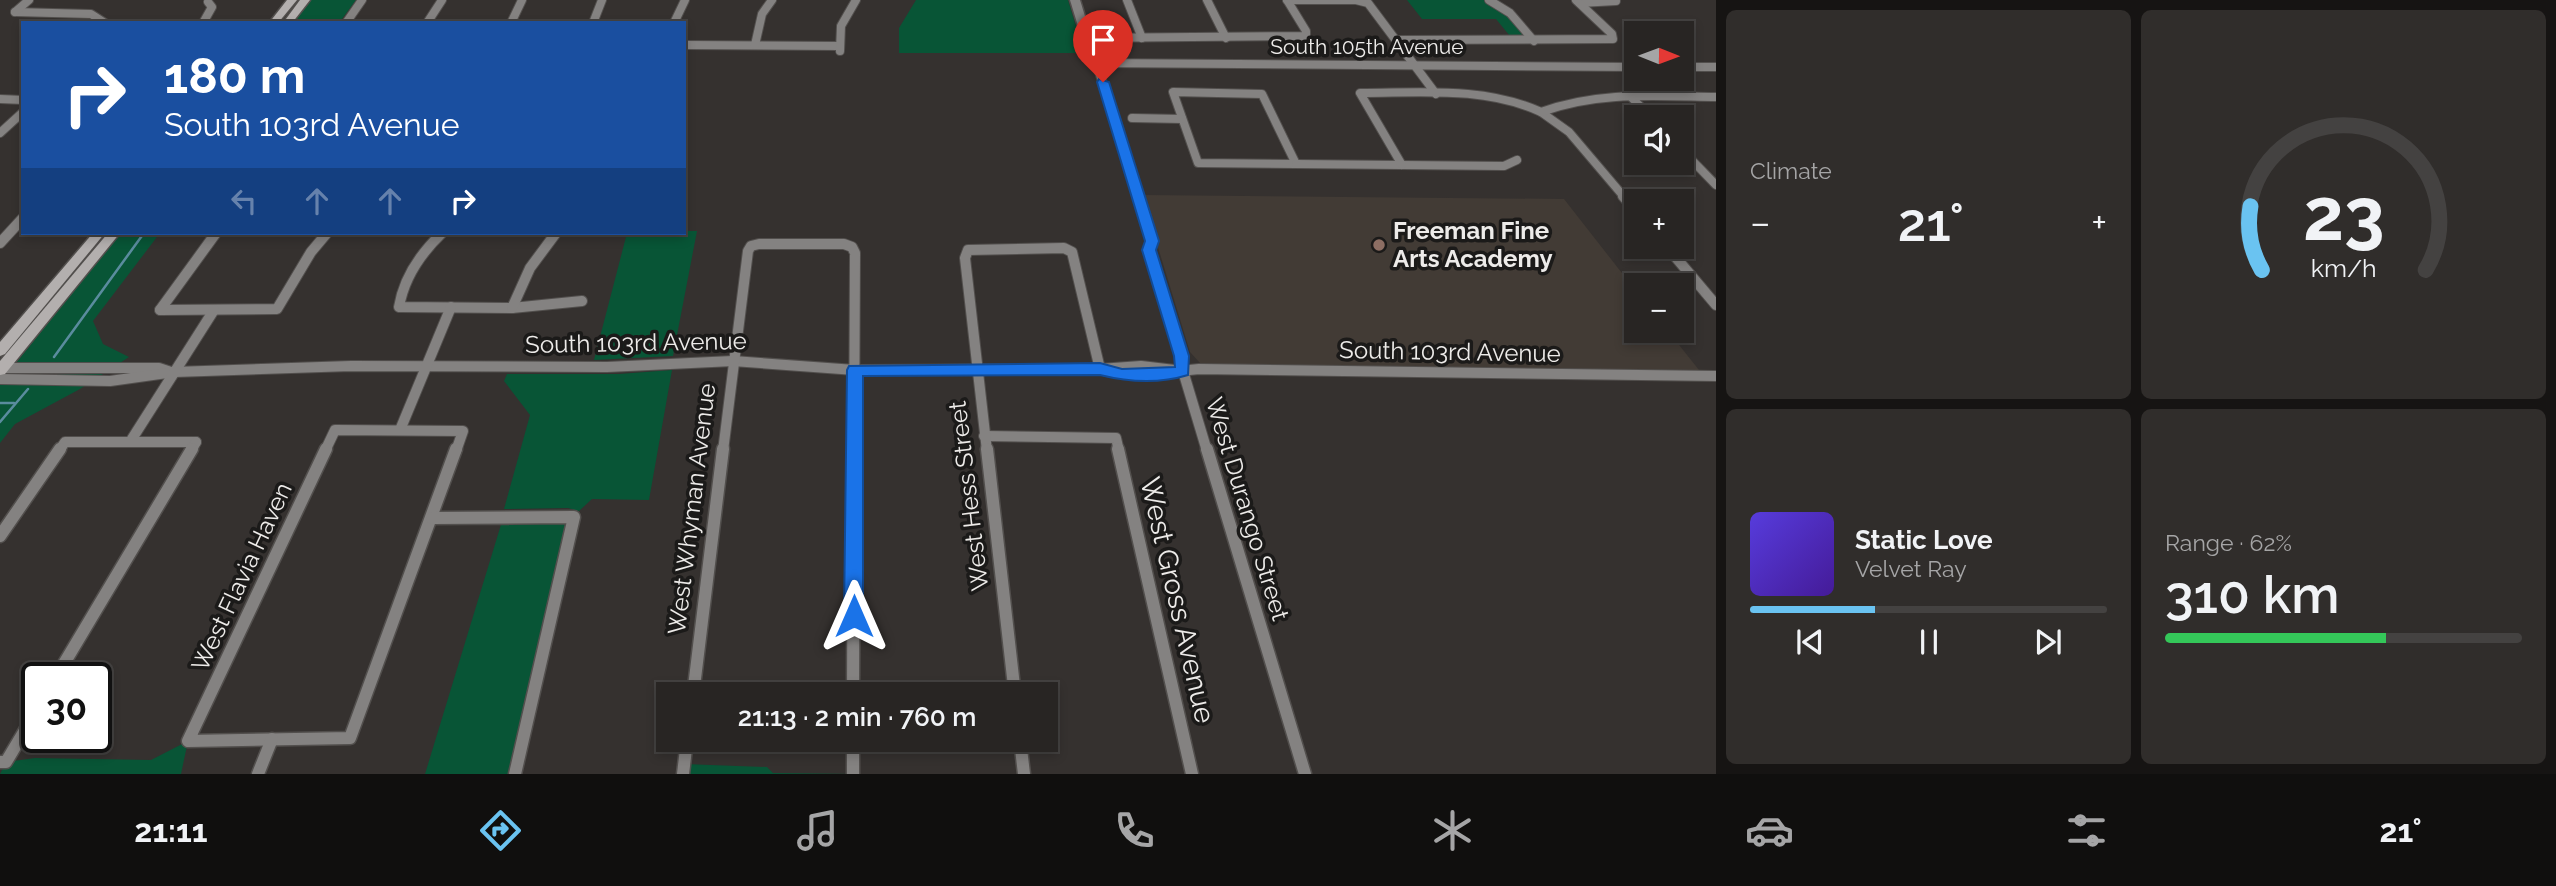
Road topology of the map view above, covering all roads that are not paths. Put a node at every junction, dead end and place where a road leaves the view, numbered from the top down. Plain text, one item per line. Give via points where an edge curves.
1 (29, 0) edge
2 (292, 0) edge
3 (305, 0) edge
4 (362, 0) edge
5 (442, 0) edge
6 (522, 0) edge
7 (602, 0) edge
8 (685, 0) edge
9 (772, 0) edge
10 (856, 0) edge
11 (1075, 0) edge
12 (1127, 0) edge
13 (1207, 0) edge
14 (1287, 0) edge
15 (1489, 0) edge
16 (1578, 1) edge
17 (1616, 1) edge
18 (208, 2) edge
19 (102, 21) edge
20 (204, 21) edge
21 (275, 21) edge
22 (288, 21) edge
23 (347, 21) edge
24 (428, 21) edge
25 (512, 21) edge
26 (594, 21) edge
27 (675, 21) edge
28 (1087, 38) junction
29 (1142, 38) junction
30 (1226, 38) junction
31 (1397, 40) junction
32 (1534, 41) junction
33 (686, 45) edge
34 (755, 45) junction
35 (1094, 57) junction
36 (1414, 65) junction
37 (1624, 66) edge
38 (1694, 67) edge
39 (1716, 67) edge
40 (1436, 94) junction
41 (1630, 96) junction
42 (1716, 97) edge
43 (0, 99) edge
44 (21, 100) edge
45 (1639, 105) edge
46 (1541, 112) junction
47 (21, 114) edge
48 (1132, 118) dead end
49 (1182, 119) junction
50 (0, 133) edge
51 (1517, 160) dead end
52 (1694, 162) edge
53 (1296, 164) junction
54 (1402, 165) junction
55 (1716, 185) edge
56 (1624, 197) edge
57 (21, 220) edge
58 (97, 235) edge
59 (112, 235) edge
60 (215, 235) edge
61 (325, 235) edge
62 (440, 235) edge
63 (554, 235) edge
64 (0, 243) edge
65 (1677, 259) edge
66 (582, 301) dead end
67 (1716, 305) edge
68 (451, 307) junction
69 (512, 308) junction
70 (214, 310) junction
71 (0, 351) edge
72 (733, 361) junction
73 (426, 367) junction
74 (1100, 369) junction
75 (855, 370) junction
76 (977, 370) junction
77 (1183, 371) junction
78 (0, 372) edge
79 (174, 372) junction
80 (1716, 376) edge
81 (400, 430) junction
82 (984, 436) junction
83 (130, 442) junction
84 (432, 518) junction
85 (0, 536) edge
86 (65, 662) edge
87 (695, 682) edge
88 (853, 682) edge
89 (1012, 682) edge
90 (21, 734) edge
91 (272, 739) junction
92 (686, 752) edge
93 (853, 752) edge
94 (1021, 752) edge
95 (3, 762) edge
96 (258, 774) edge
97 (515, 774) edge
98 (683, 774) edge
99 (853, 774) edge
100 (1024, 774) edge
101 (1192, 774) edge
102 (1305, 774) edge

1 - 19 street via 15,12 91,14
2 - 21 main road
3 - 22 main road
4 - 23 street
5 - 24 street
6 - 25 street
7 - 26 street
8 - 27 street
9 - 34 street via 762,14
10 - 34 street via 841,26 840,48
11 - 28 street, West Durango Street
12 - 29 street
13 - 30 street
14 - 30 street via 1306,36
14 - 31 street via 1366,2
15 - 32 street via 1506,10
16 - 17 street
16 - 32 street via 1613,39
18 - 20 street via 212,7
28 - 29 street
28 - 35 street, West Durango Street
29 - 30 street
31 - 32 street
31 - 36 street
33 - 34 street
35 - 36 street, South 105th Avenue
35 - 77 street, West Durango Street via 1152,241 1149,250
36 - 37 street, South 105th Avenue
36 - 40 street
38 - 39 street
40 - 46 street via 1503,98
40 - 54 street via 1360,93
41 - 42 street
41 - 45 street
41 - 46 street via 1589,96
43 - 44 street
46 - 56 street via 1569,132
47 - 50 street
48 - 49 street
49 - 53 street via 1198,163
49 - 53 street via 1173,92 1262,94
51 - 54 street via 1504,166
52 - 55 street
53 - 54 street
57 - 64 street
58 - 71 main road
59 - 78 main road
60 - 70 street via 160,310
61 - 70 street via 277,309
62 - 68 street via 421,256 399,307
63 - 69 street via 527,269
65 - 67 street
66 - 69 street
68 - 69 street
68 - 73 street
70 - 79 street
72 - 73 street, South 103rd Avenue
72 - 75 street, South 103rd Avenue
72 - 75 street, West Whyman Avenue via 751,246 844,244 855,253
72 - 87 street, West Whyman Avenue
73 - 79 street, South 103rd Avenue
73 - 81 street
74 - 76 street, South 103rd Avenue
74 - 76 street, West Hess Street via 1072,252 1064,248 968,250 965,258
74 - 77 street, South 103rd Avenue via 1122,375
75 - 76 street, South 103rd Avenue
75 - 88 street
76 - 82 street, West Hess Street
77 - 80 street, South 103rd Avenue
77 - 102 street, West Durango Street
78 - 79 street, South 103rd Avenue via 120,379
79 - 83 street
81 - 84 street via 463,431
81 - 91 street, West Flavia Haven via 335,430 188,741
82 - 89 street, West Hess Street
82 - 101 street, West Gross Avenue via 1116,438
83 - 85 street via 65,442
83 - 86 street via 196,442
84 - 91 street via 350,738
84 - 97 street via 574,517
90 - 95 street
91 - 96 street
92 - 98 street
93 - 99 street
94 - 100 street

